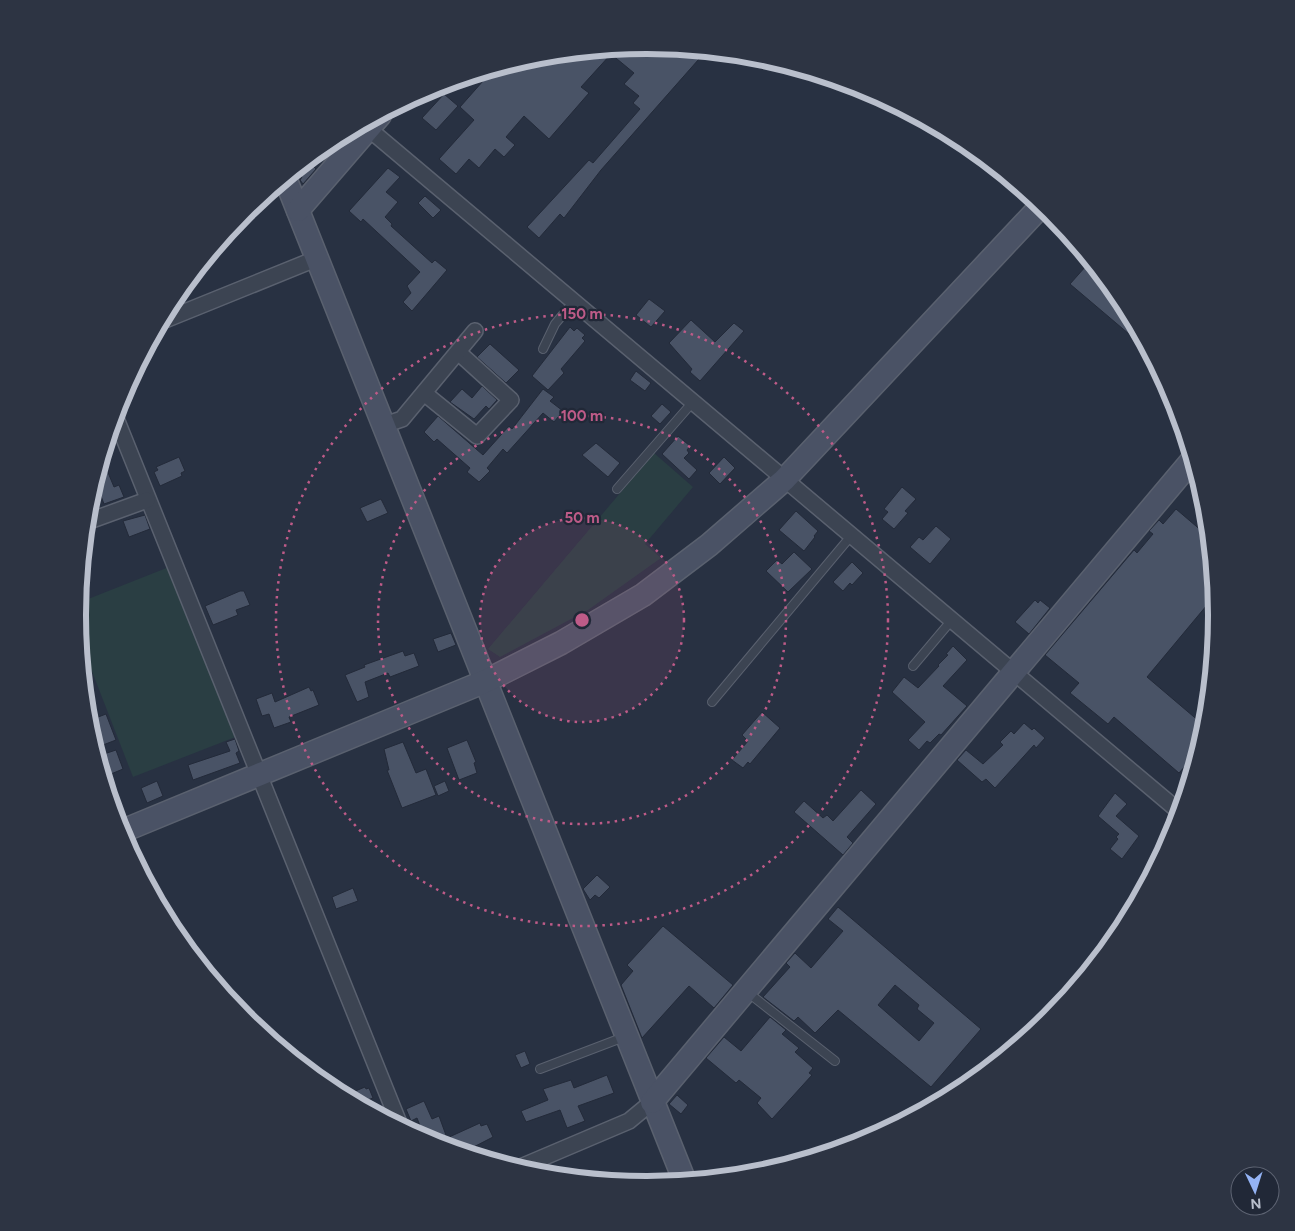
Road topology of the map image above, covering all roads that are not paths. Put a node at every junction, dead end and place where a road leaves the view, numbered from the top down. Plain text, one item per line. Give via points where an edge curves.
1 (374, 125) edge
2 (363, 131) edge
3 (288, 185) edge
4 (298, 210) junction
5 (1036, 210) edge
6 (318, 258) junction
7 (575, 300) junction
8 (171, 317) edge
9 (475, 331) dead end
10 (543, 349) dead end
11 (458, 352) junction
12 (424, 393) junction
13 (692, 403) junction
14 (384, 425) junction
15 (119, 427) edge
16 (1188, 465) edge
17 (784, 480) junction
18 (617, 490) dead end
19 (147, 500) junction
20 (95, 515) edge
21 (851, 536) junction
22 (951, 620) junction
23 (913, 666) dead end
24 (1012, 672) junction
25 (486, 681) junction
26 (712, 702) dead end
27 (259, 775) junction
28 (1175, 808) edge
29 (128, 829) edge
30 (745, 991) junction
31 (626, 1036) junction
32 (835, 1061) dead end
33 (540, 1068) dead end
34 (652, 1102) junction
35 (397, 1118) edge
36 (528, 1164) edge
37 (683, 1176) edge

1 - 7 street
2 - 4 street
3 - 4 street
4 - 6 street
5 - 17 street
6 - 8 street
6 - 14 street
7 - 10 lane via 555,324
7 - 13 street
9 - 11 street
11 - 12 street
11 - 12 street via 511,400 478,436
12 - 14 street via 402,419
13 - 17 street
13 - 18 lane
14 - 25 street
15 - 19 street
16 - 24 street
17 - 21 street
17 - 25 street via 709,545 643,595 561,643
19 - 20 street
19 - 27 street
21 - 22 street
21 - 26 lane
22 - 23 lane
22 - 24 street
24 - 28 street
24 - 30 street
25 - 27 street
25 - 31 street
27 - 29 street
27 - 35 street
30 - 32 lane
30 - 34 street
31 - 33 lane
31 - 34 street
34 - 36 street via 628,1121
34 - 37 street

